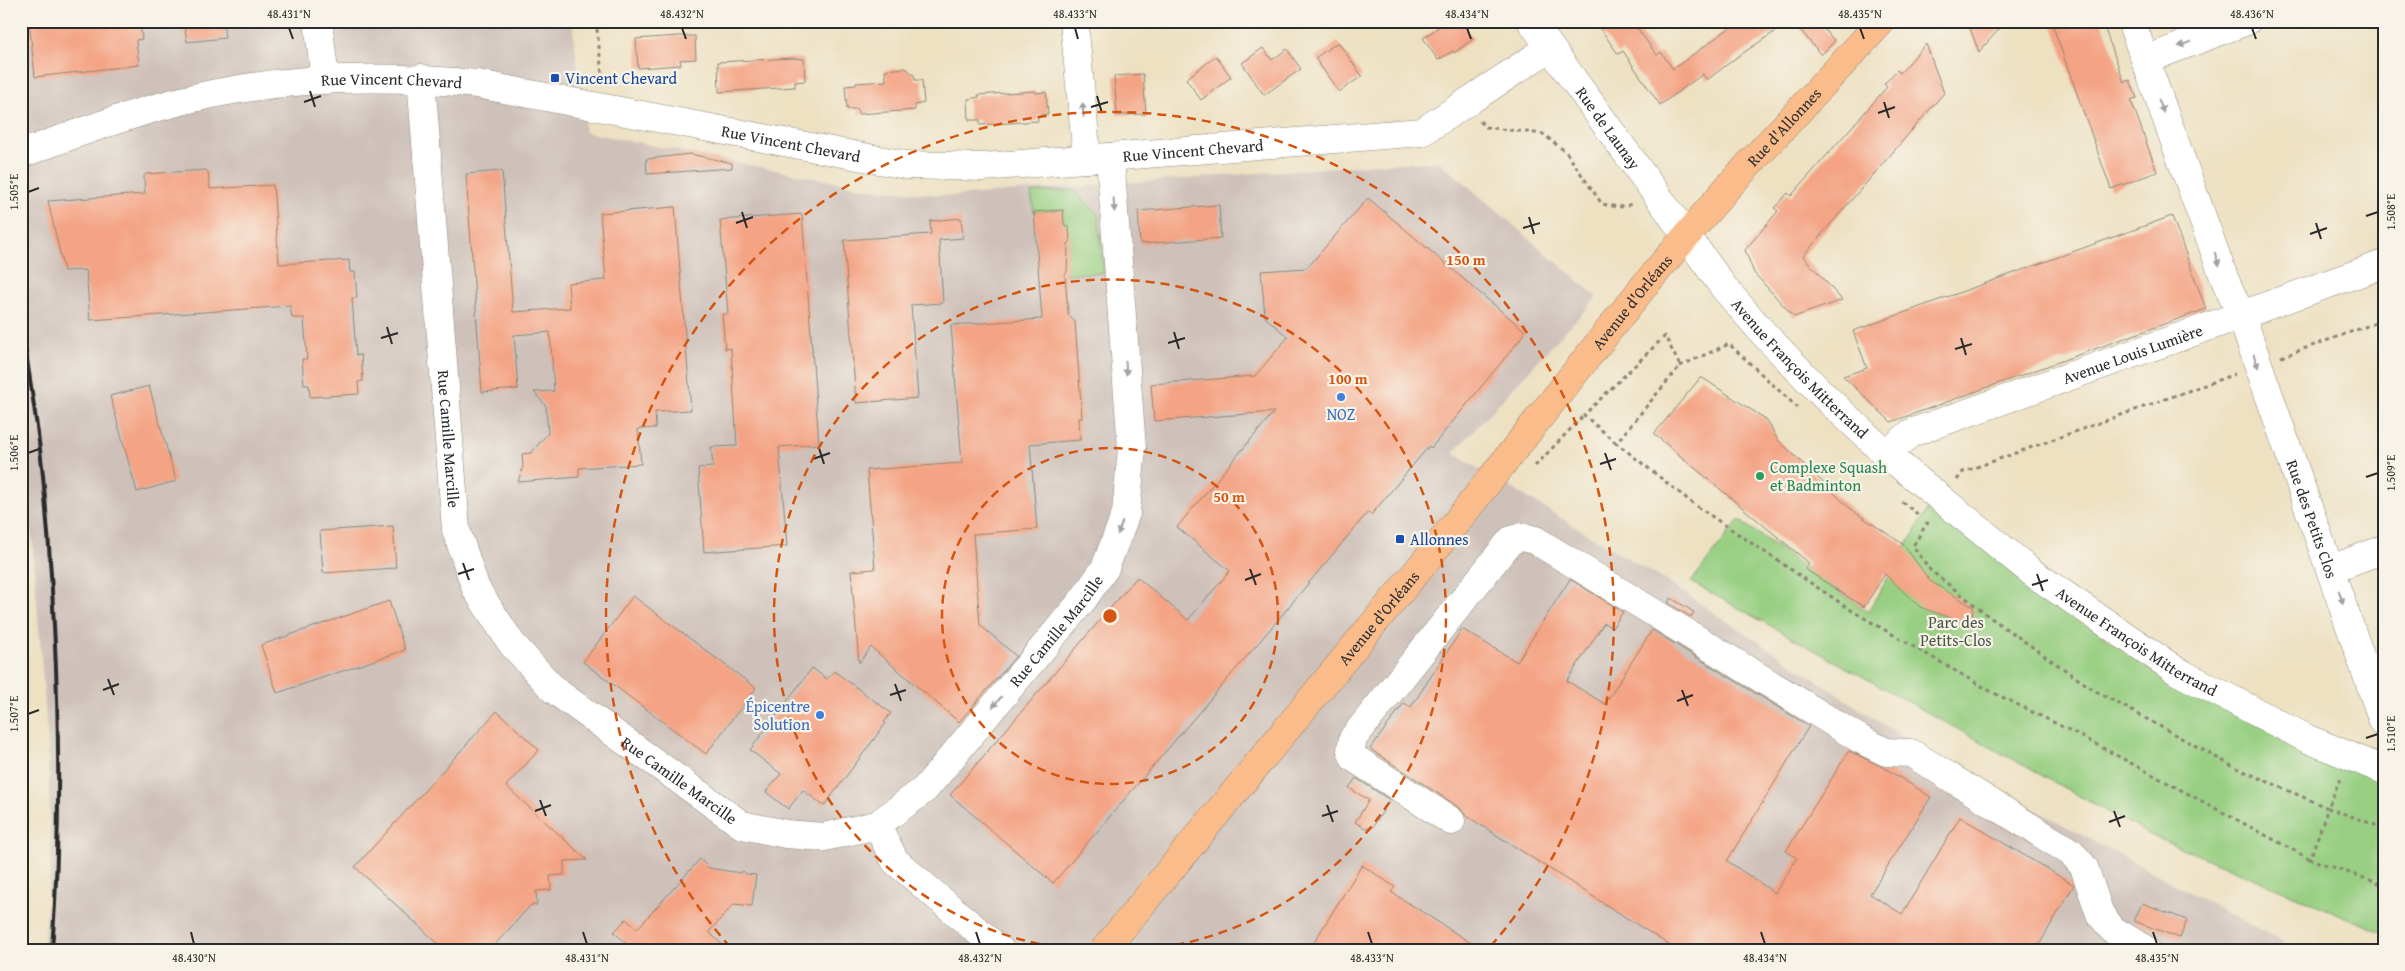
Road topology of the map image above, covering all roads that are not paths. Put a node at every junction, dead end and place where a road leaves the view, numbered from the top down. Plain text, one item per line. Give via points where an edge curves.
1 (318, 21) edge
2 (1074, 21) edge
3 (1531, 21) edge
4 (1882, 21) edge
5 (2131, 21) edge
6 (2247, 21) edge
7 (1550, 48) junction
8 (2145, 60) junction
9 (421, 78) junction
10 (325, 79) junction
11 (28, 151) edge
12 (1099, 158) junction
13 (1687, 235) junction
14 (2384, 264) edge
15 (2240, 315) junction
16 (1886, 454) junction
17 (2384, 549) edge
18 (2331, 569) junction
19 (2384, 724) edge
20 (2384, 770) edge
21 (1452, 821) dead end
22 (877, 825) junction
23 (998, 949) edge
24 (1104, 950) edge
25 (2146, 950) edge

1 - 10 street
12 -> 2 street, Rue Camille Marcille
3 - 7 street, Rue de Launay
4 - 13 main road, Rue d'Allonnes
5 - 8 street, Rue des Petits Clos
6 -> 8 street
7 - 12 street, Rue Vincent Chevard via 1422,132
7 - 13 street, Rue de Launay
8 -> 15 street, Rue des Petits Clos
9 - 10 street, Rue Vincent Chevard
9 - 12 street, Rue Vincent Chevard via 477,84 906,165 983,167
9 - 22 street, Rue Camille Marcille via 456,530 476,589 512,644 554,690 742,825 786,834 824,836
10 - 11 street, Rue Vincent Chevard via 216,93 142,112
12 -> 22 street, Rue Camille Marcille via 1132,448 1126,513 1105,568 1082,602 924,789
13 - 16 street, Avenue François Mitterrand via 1725,289 1764,334
13 - 24 main road, Avenue d'Orléans via 1427,559
14 - 15 street, Avenue Louis Lumière
15 - 16 street, Avenue Louis Lumière via 1911,433
15 -> 18 street, Rue des Petits Clos
16 - 20 street, Avenue François Mitterrand via 1935,512 2034,574 2177,671 2308,739
17 - 18 street
18 -> 19 street, Rue des Petits Clos
21 - 25 street via 1354,758 1351,750 1353,738 1512,540 1522,537 1535,540 1860,739 1886,752 1911,753 2072,854 2084,867 2100,914 2113,930
22 - 23 street via 895,861

